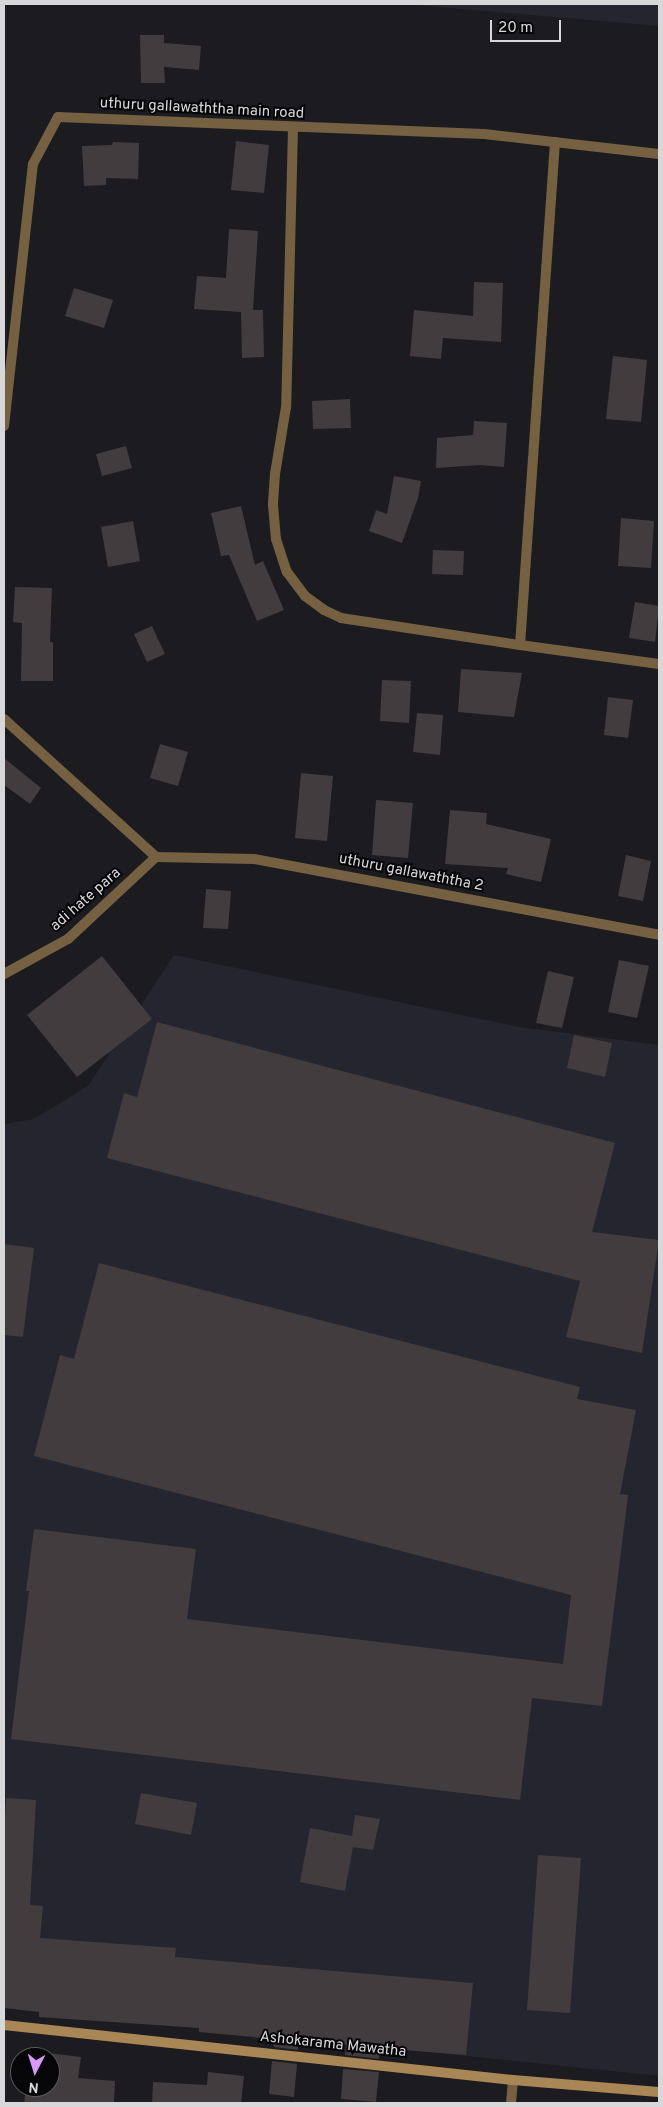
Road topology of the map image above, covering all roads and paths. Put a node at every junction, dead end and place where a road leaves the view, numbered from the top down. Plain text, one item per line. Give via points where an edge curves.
1 (293, 128) junction
2 (555, 142) junction
3 (659, 154) edge
4 (4, 426) edge
5 (520, 645) junction
6 (659, 664) edge
7 (4, 719) edge
8 (156, 857) junction
9 (659, 935) edge
10 (4, 974) edge
11 (4, 2025) edge
12 (513, 2080) junction
13 (659, 2092) edge
14 (511, 2103) edge

1 - 2 street, uthuru gallawaththa main road via 484,134
1 - 4 street, uthuru gallawaththa main road via 58,117 33,164
1 - 5 street via 286,407 273,505 276,539 287,572 315,604 341,618
2 - 3 street, uthuru gallawaththa main road
2 - 5 street
5 - 6 street
7 - 8 street
8 - 9 street, uthuru gallawaththa 2 via 254,859
8 - 10 street, adi hate para via 68,940
11 - 12 street, Ashokarama Mawatha
12 - 13 street, Ashokarama Mawatha
12 - 14 street

